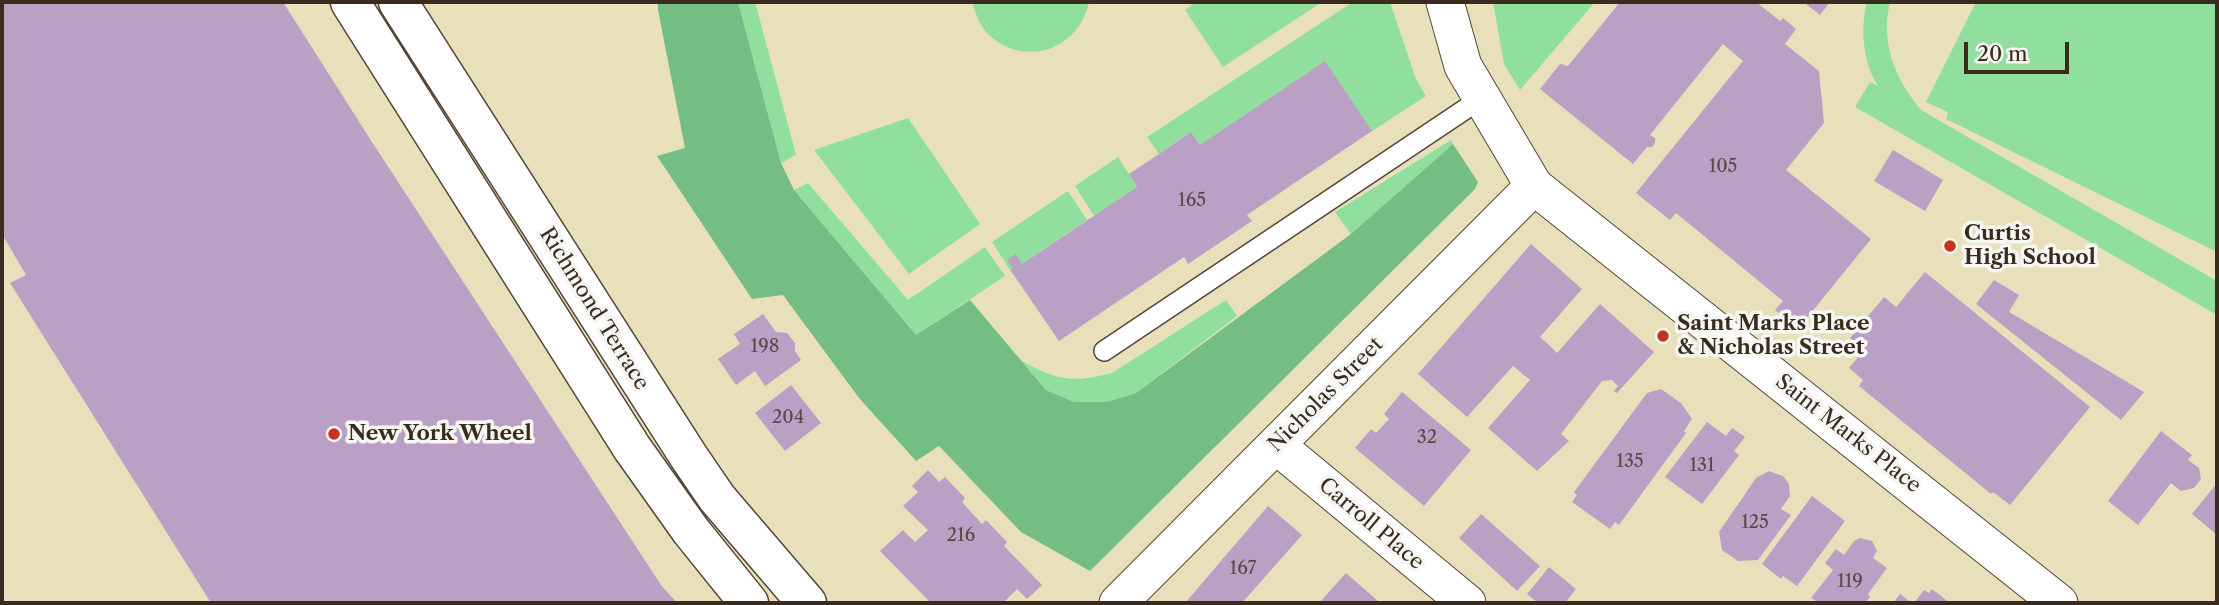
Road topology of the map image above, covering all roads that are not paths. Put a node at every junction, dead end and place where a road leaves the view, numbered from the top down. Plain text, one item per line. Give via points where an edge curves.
1 (350, 2) edge
2 (398, 2) edge
3 (1445, 2) edge
4 (1482, 98) junction
5 (1534, 186) junction
6 (1104, 351) dead end
7 (1276, 445) junction
8 (749, 603) edge
9 (807, 603) edge
10 (1118, 603) edge
11 (1467, 603) edge
12 (2059, 603) edge

1 - 8 main road, Richmond Terrace via 632,448
2 - 9 main road, Richmond Terrace via 688,457
3 - 4 street, Saint Marks Place via 1463,66
4 - 5 street, Saint Marks Place
4 - 6 lane
5 - 7 street, Nicholas Street
5 - 12 street, Saint Marks Place
7 - 10 street, Nicholas Street
7 - 11 street, Carroll Place

